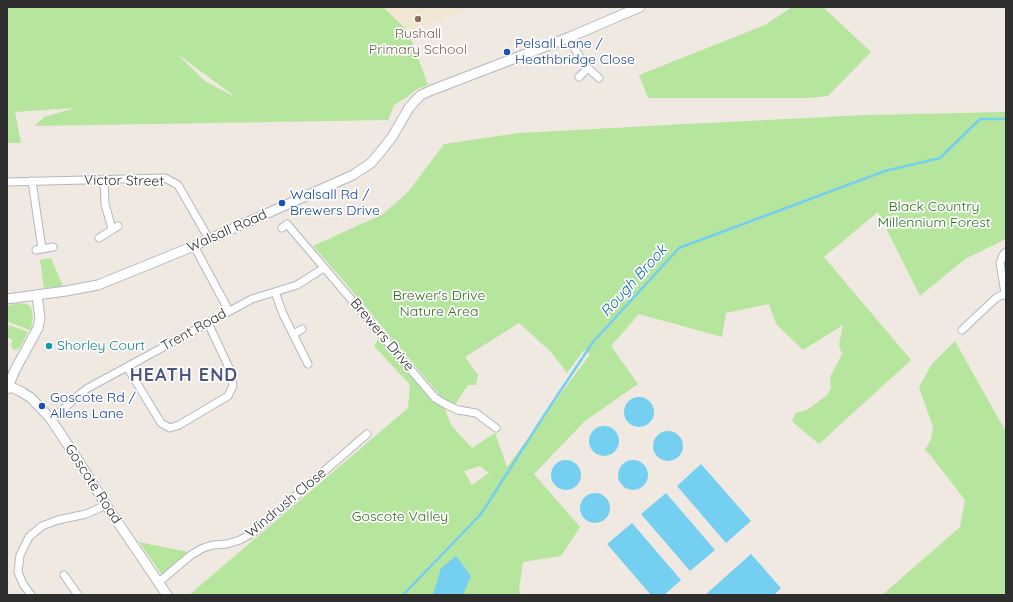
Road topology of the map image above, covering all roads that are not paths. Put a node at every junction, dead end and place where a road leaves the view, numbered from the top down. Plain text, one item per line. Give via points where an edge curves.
1 (640, 7) edge
2 (570, 37) junction
3 (588, 68) junction
4 (579, 77) dead end
5 (598, 78) dead end
6 (104, 180) junction
7 (32, 181) junction
8 (7, 182) edge
9 (282, 228) dead end
10 (99, 238) dead end
11 (209, 239) junction
12 (194, 246) junction
13 (53, 247) dead end
14 (1006, 252) edge
15 (324, 268) junction
16 (275, 292) junction
17 (1006, 294) edge
18 (37, 295) junction
19 (7, 299) edge
20 (229, 311) junction
21 (208, 323) junction
22 (302, 329) dead end
23 (962, 330) dead end
24 (294, 334) junction
25 (308, 364) dead end
26 (127, 366) junction
27 (8, 388) edge
28 (50, 418) junction
29 (496, 428) dead end
30 (367, 434) dead end
31 (106, 505) junction
32 (64, 575) dead end
33 (159, 582) junction
34 (31, 595) edge
35 (78, 595) edge
36 (167, 595) edge

1 - 2 main road, Walsall Road
2 - 3 street
2 - 11 main road, Walsall Road via 421,95 371,163 353,175
3 - 4 street
3 - 5 street
6 - 7 street, Victor Street
6 - 10 street via 105,204 115,227
6 - 11 street, Victor Street via 165,178 178,185
7 - 8 street, Victor Street
7 - 13 street via 39,249
9 - 15 street, Brewers Drive via 287,224
11 - 12 main road, Walsall Road
12 - 18 main road, Walsall Road via 98,284
12 - 20 street
14 - 17 street via 1000,263
15 - 16 street, Trent Road via 297,285
15 - 29 street, Brewers Drive via 435,398 458,410 476,413
16 - 20 street, Trent Road via 252,299
16 - 24 street
17 - 23 street via 996,298
18 - 19 main road, Walsall Road
18 - 27 main road via 40,318 38,328
20 - 21 street, Trent Road
21 - 26 street, Trent Road
21 - 26 street via 231,372 233,386 228,396 179,425 170,428 161,423
22 - 24 street
24 - 25 street
26 - 28 street, Trent Road via 88,388
27 - 28 main road, Goscote Road via 20,391 31,398
28 - 31 main road, Goscote Road
30 - 33 street, Windrush Close via 254,532 228,544 203,548
31 - 33 main road, Goscote Road
31 - 34 street via 86,514 42,526 29,538 20,554 18,572
32 - 35 street
33 - 36 main road, Goscote Road

